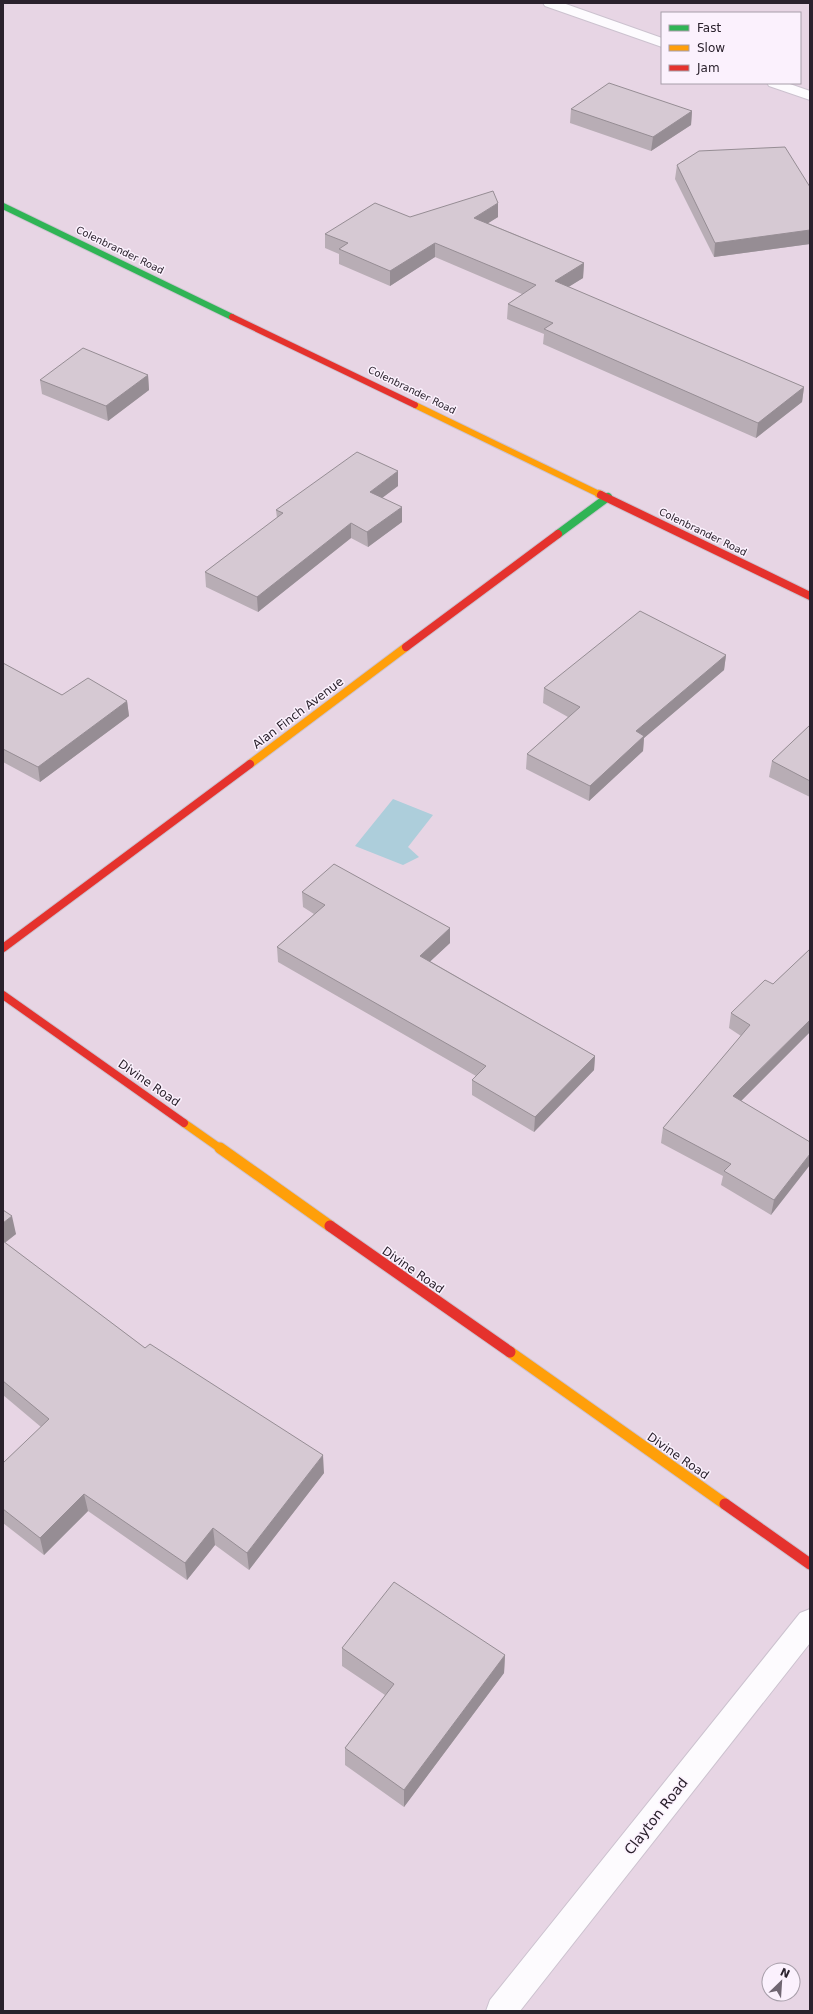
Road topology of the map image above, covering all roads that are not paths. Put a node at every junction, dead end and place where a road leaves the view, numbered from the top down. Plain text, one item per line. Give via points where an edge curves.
1 (550, 3) edge
2 (661, 43) edge
3 (777, 84) edge
4 (810, 96) edge
5 (3, 206) edge
6 (608, 497) junction
7 (810, 596) edge
8 (3, 948) edge
9 (3, 995) edge
10 (810, 1564) edge
11 (810, 1622) edge
12 (501, 2011) edge

1 - 2 street
3 - 4 street
5 - 6 street, Colenbrander Road
6 - 7 street, Colenbrander Road
6 - 8 street, Alan Finch Avenue
9 - 10 street, Divine Road
11 - 12 street, Clayton Road

